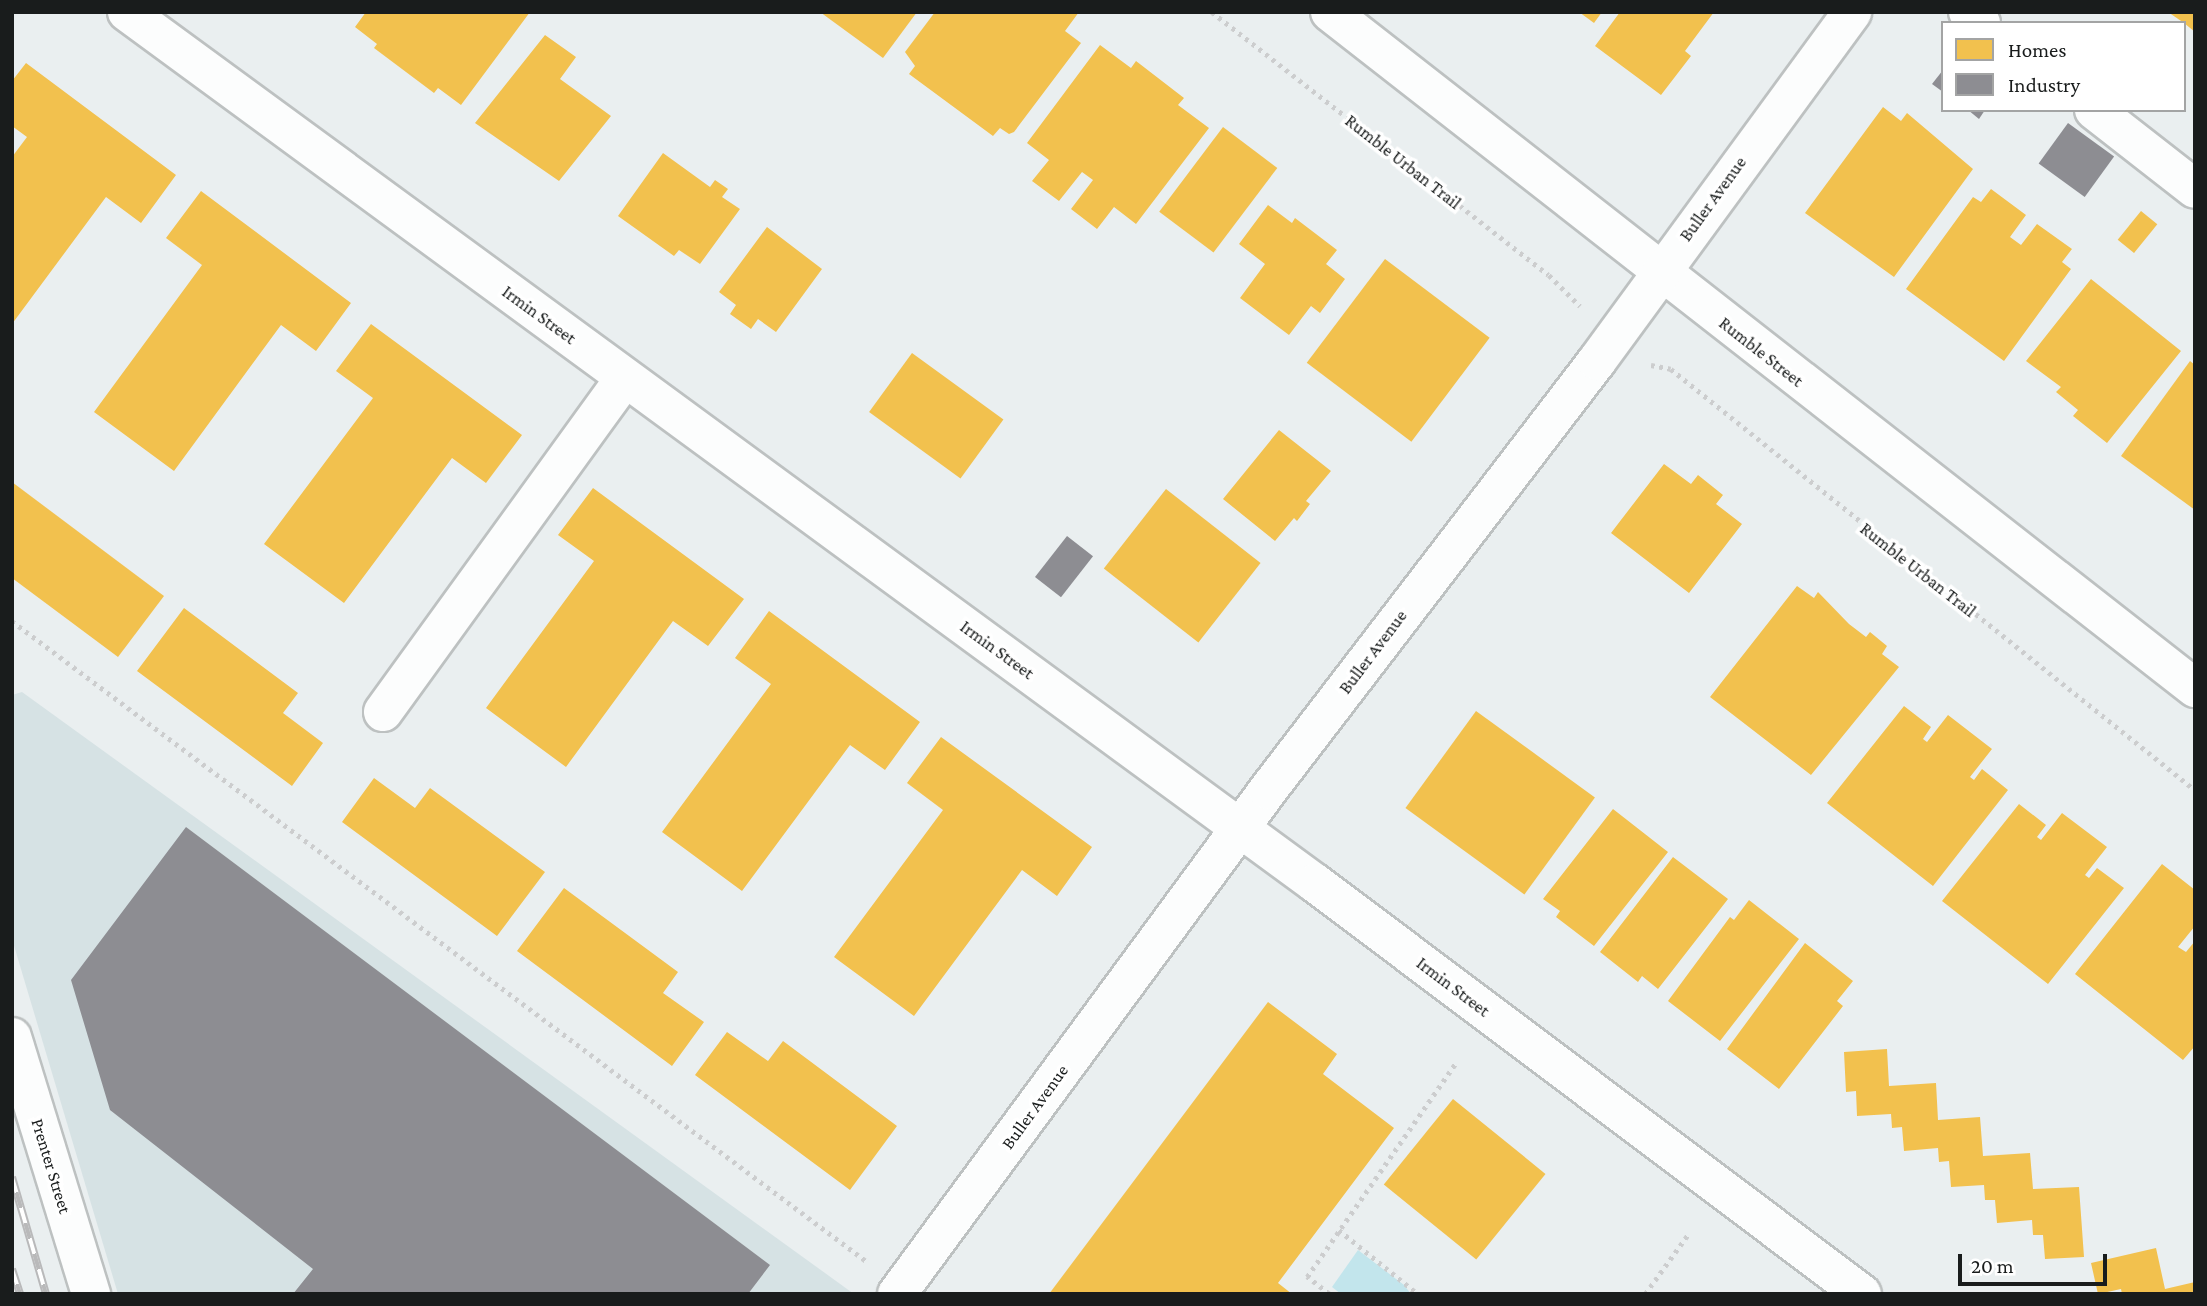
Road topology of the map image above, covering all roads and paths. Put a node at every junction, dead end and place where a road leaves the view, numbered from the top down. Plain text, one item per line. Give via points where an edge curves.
1 (127, 12) edge
2 (1212, 12) edge
3 (1330, 12) edge
4 (1852, 12) edge
5 (2097, 112) edge
6 (2195, 189) edge
7 (1660, 272) junction
8 (1590, 316) dead end
9 (1646, 360) dead end
10 (625, 378) junction
11 (12, 621) edge
12 (2195, 688) edge
13 (383, 712) dead end
14 (2195, 790) edge
15 (1240, 828) junction
16 (12, 1037) edge
17 (1455, 1064) dead end
18 (1339, 1230) junction
19 (1687, 1236) dead end
20 (886, 1281) edge
21 (91, 1294) edge
22 (1329, 1294) edge
23 (1418, 1294) edge
24 (1645, 1294) edge
25 (1862, 1294) edge

1 - 10 street, Irmin Street
2 - 8 path, Rumble Urban Trail via 1549,275
3 - 7 street, Rumble Street
4 - 7 street, Buller Avenue
5 - 6 street
7 - 12 street, Rumble Street
7 - 15 street, Buller Avenue
9 - 14 path, Rumble Urban Trail via 1671,369
10 - 13 street
10 - 15 street, Irmin Street
11 - 20 path
15 - 20 street, Buller Avenue
15 - 25 street, Irmin Street
16 - 21 street, Prenter Street
17 - 18 path
18 - 22 path via 1307,1277
18 - 23 path
19 - 24 path

